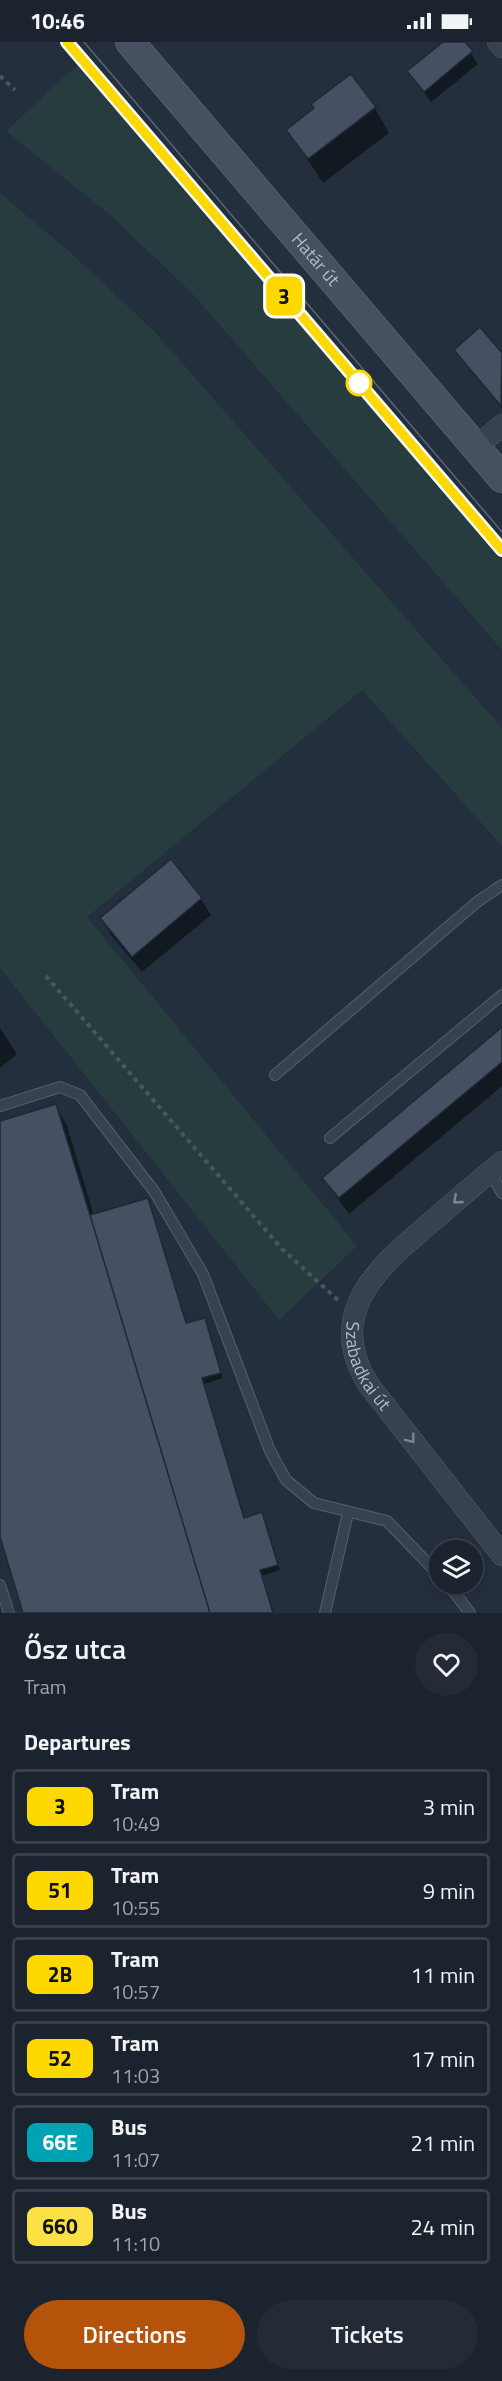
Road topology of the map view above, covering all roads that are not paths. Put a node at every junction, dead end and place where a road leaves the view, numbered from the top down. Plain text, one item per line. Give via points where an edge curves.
1 (130, 42) edge
2 (498, 42) edge
3 (502, 47) edge
4 (502, 425) edge
5 (476, 448) junction
6 (502, 478) edge
7 (502, 885) edge
8 (502, 995) edge
9 (274, 1075) dead end
10 (0, 1106) edge
11 (330, 1138) dead end
12 (496, 1167) edge
13 (502, 1193) edge
14 (348, 1513) junction
15 (502, 1555) edge
16 (429, 1565) edge
17 (0, 1585) edge
18 (456, 1594) edge
19 (9, 1613) edge
20 (325, 1613) edge
21 (470, 1613) edge

1 - 5 main road, Határ út
2 - 3 street
4 - 5 street
5 - 6 main road, Határ út
7 - 9 lane
8 - 11 lane
10 - 14 lane via 60,1087 80,1095 154,1191 203,1274 270,1451 286,1480 314,1503
12 - 13 lane
12 -> 15 street, Szabadkai út via 376,1273 354,1315 353,1352 368,1384
14 - 16 lane via 387,1521
14 - 20 lane
17 - 19 lane
18 - 21 lane

